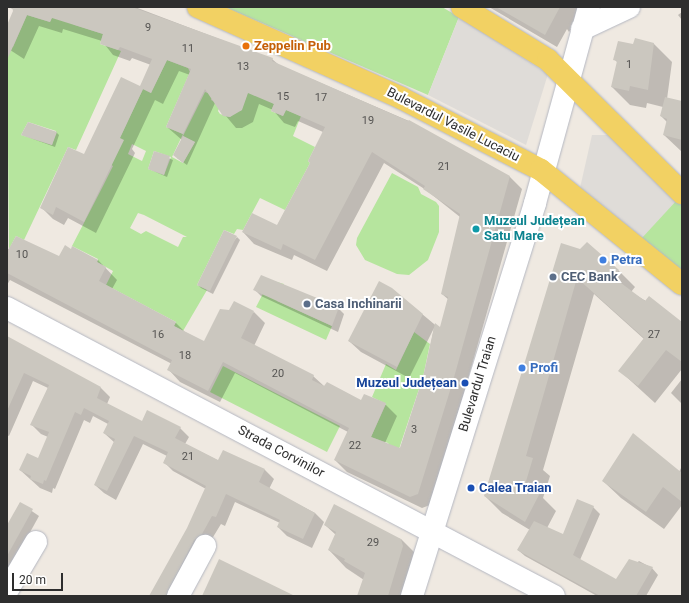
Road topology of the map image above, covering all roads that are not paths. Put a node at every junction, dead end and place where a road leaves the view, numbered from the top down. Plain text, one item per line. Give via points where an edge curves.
1 (198, 7) edge
2 (462, 7) edge
3 (589, 7) edge
4 (629, 7) edge
5 (582, 29) junction
6 (568, 78) junction
7 (544, 172) junction
8 (680, 188) edge
9 (682, 284) edge
10 (7, 308) edge
11 (432, 531) junction
12 (36, 542) dead end
13 (205, 546) dead end
14 (7, 591) edge
15 (178, 596) edge
16 (412, 596) edge
17 (554, 596) edge

1 - 7 main road, Bulevardul Vasile Lucaciu via 401,98
2 - 6 main road via 548,60
3 - 5 street, Bulevardul Traian
4 - 5 street
5 - 6 street, Bulevardul Traian
6 - 7 street, Bulevardul Traian
6 - 8 main road via 588,101
7 - 9 main road, Bulevardul Vasile Lucaciu
7 - 11 street, Bulevardul Traian
10 - 11 street, Strada Corvinilor
11 - 16 street, Bulevardul Traian
11 - 17 street, Strada Corvinilor
12 - 14 street
13 - 15 street

